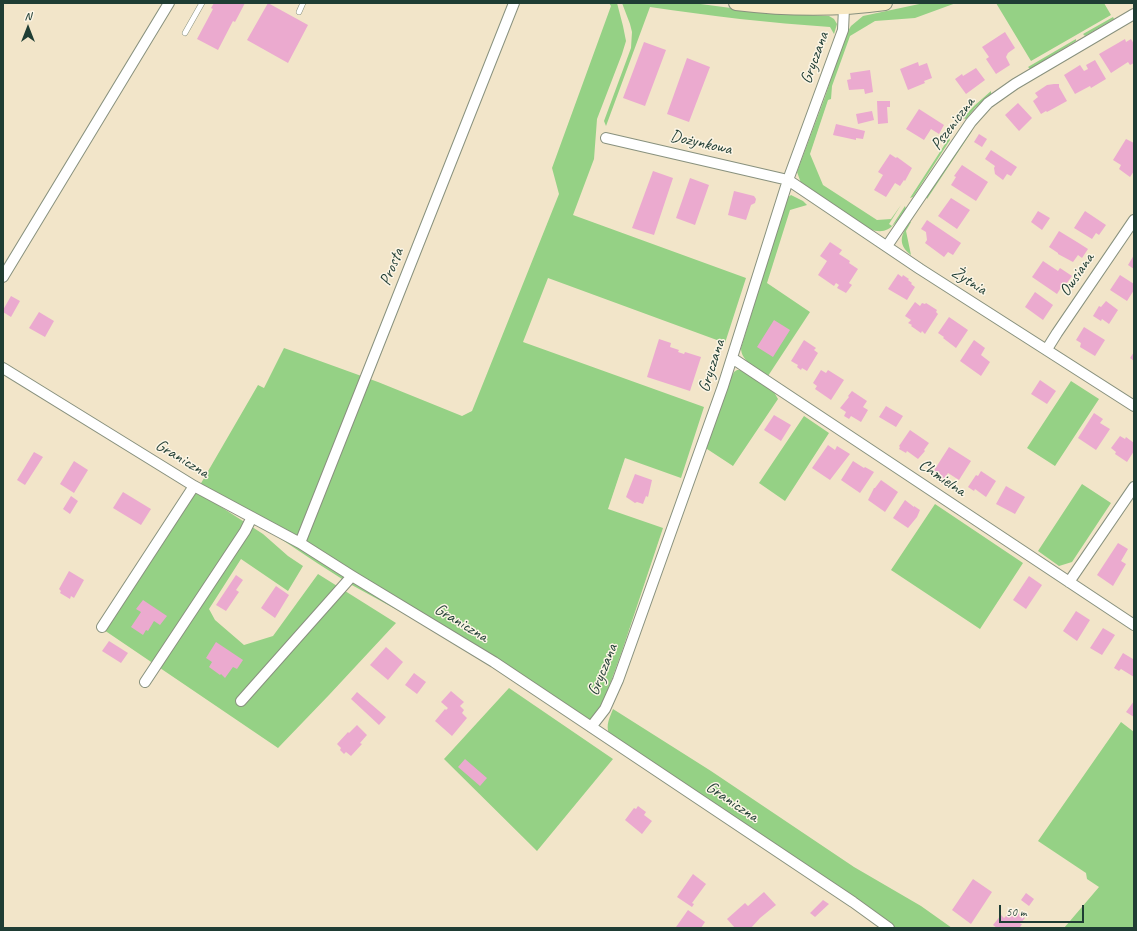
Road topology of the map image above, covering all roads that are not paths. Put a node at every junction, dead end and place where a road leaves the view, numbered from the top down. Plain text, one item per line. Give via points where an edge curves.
1 (169, 3) edge
2 (202, 3) edge
3 (303, 3) edge
4 (514, 3) edge
5 (736, 3) edge
6 (885, 3) edge
7 (844, 8) junction
8 (299, 12) dead end
9 (1134, 14) edge
10 (185, 33) dead end
11 (606, 138) dead end
12 (788, 180) junction
13 (1134, 220) edge
14 (887, 246) junction
15 (3, 277) edge
16 (1047, 349) junction
17 (732, 358) junction
18 (3, 368) edge
19 (1134, 406) edge
20 (194, 486) junction
21 (1134, 487) edge
22 (252, 517) junction
23 (300, 543) junction
24 (352, 576) junction
25 (1069, 582) junction
26 (1134, 625) edge
27 (102, 627) dead end
28 (145, 682) dead end
29 (241, 701) dead end
30 (591, 727) junction
31 (889, 928) edge

1 - 15 street
2 - 10 lane
3 - 8 lane
4 - 23 street, Prosta
5 - 7 main road via 780,8
6 - 7 main road
7 - 12 street, Gryczana via 843,30
9 - 14 street, Pszeniczna via 1015,84 988,103 971,122
11 - 12 street, Dożynkowa
12 - 14 street, Żytnia
12 - 17 street, Gryczana
13 - 16 street, Owsiana
14 - 16 street, Żytnia
16 - 19 street, Żytnia
17 - 25 street, Chmielna
17 - 30 street, Gryczana via 618,680 606,708
18 - 20 street, Graniczna
20 - 22 street, Graniczna
20 - 27 street
21 - 25 street
22 - 23 street, Graniczna
22 - 28 street
23 - 24 street, Graniczna
24 - 29 street
24 - 30 street, Graniczna via 494,662
25 - 26 street, Chmielna
30 - 31 street, Graniczna

